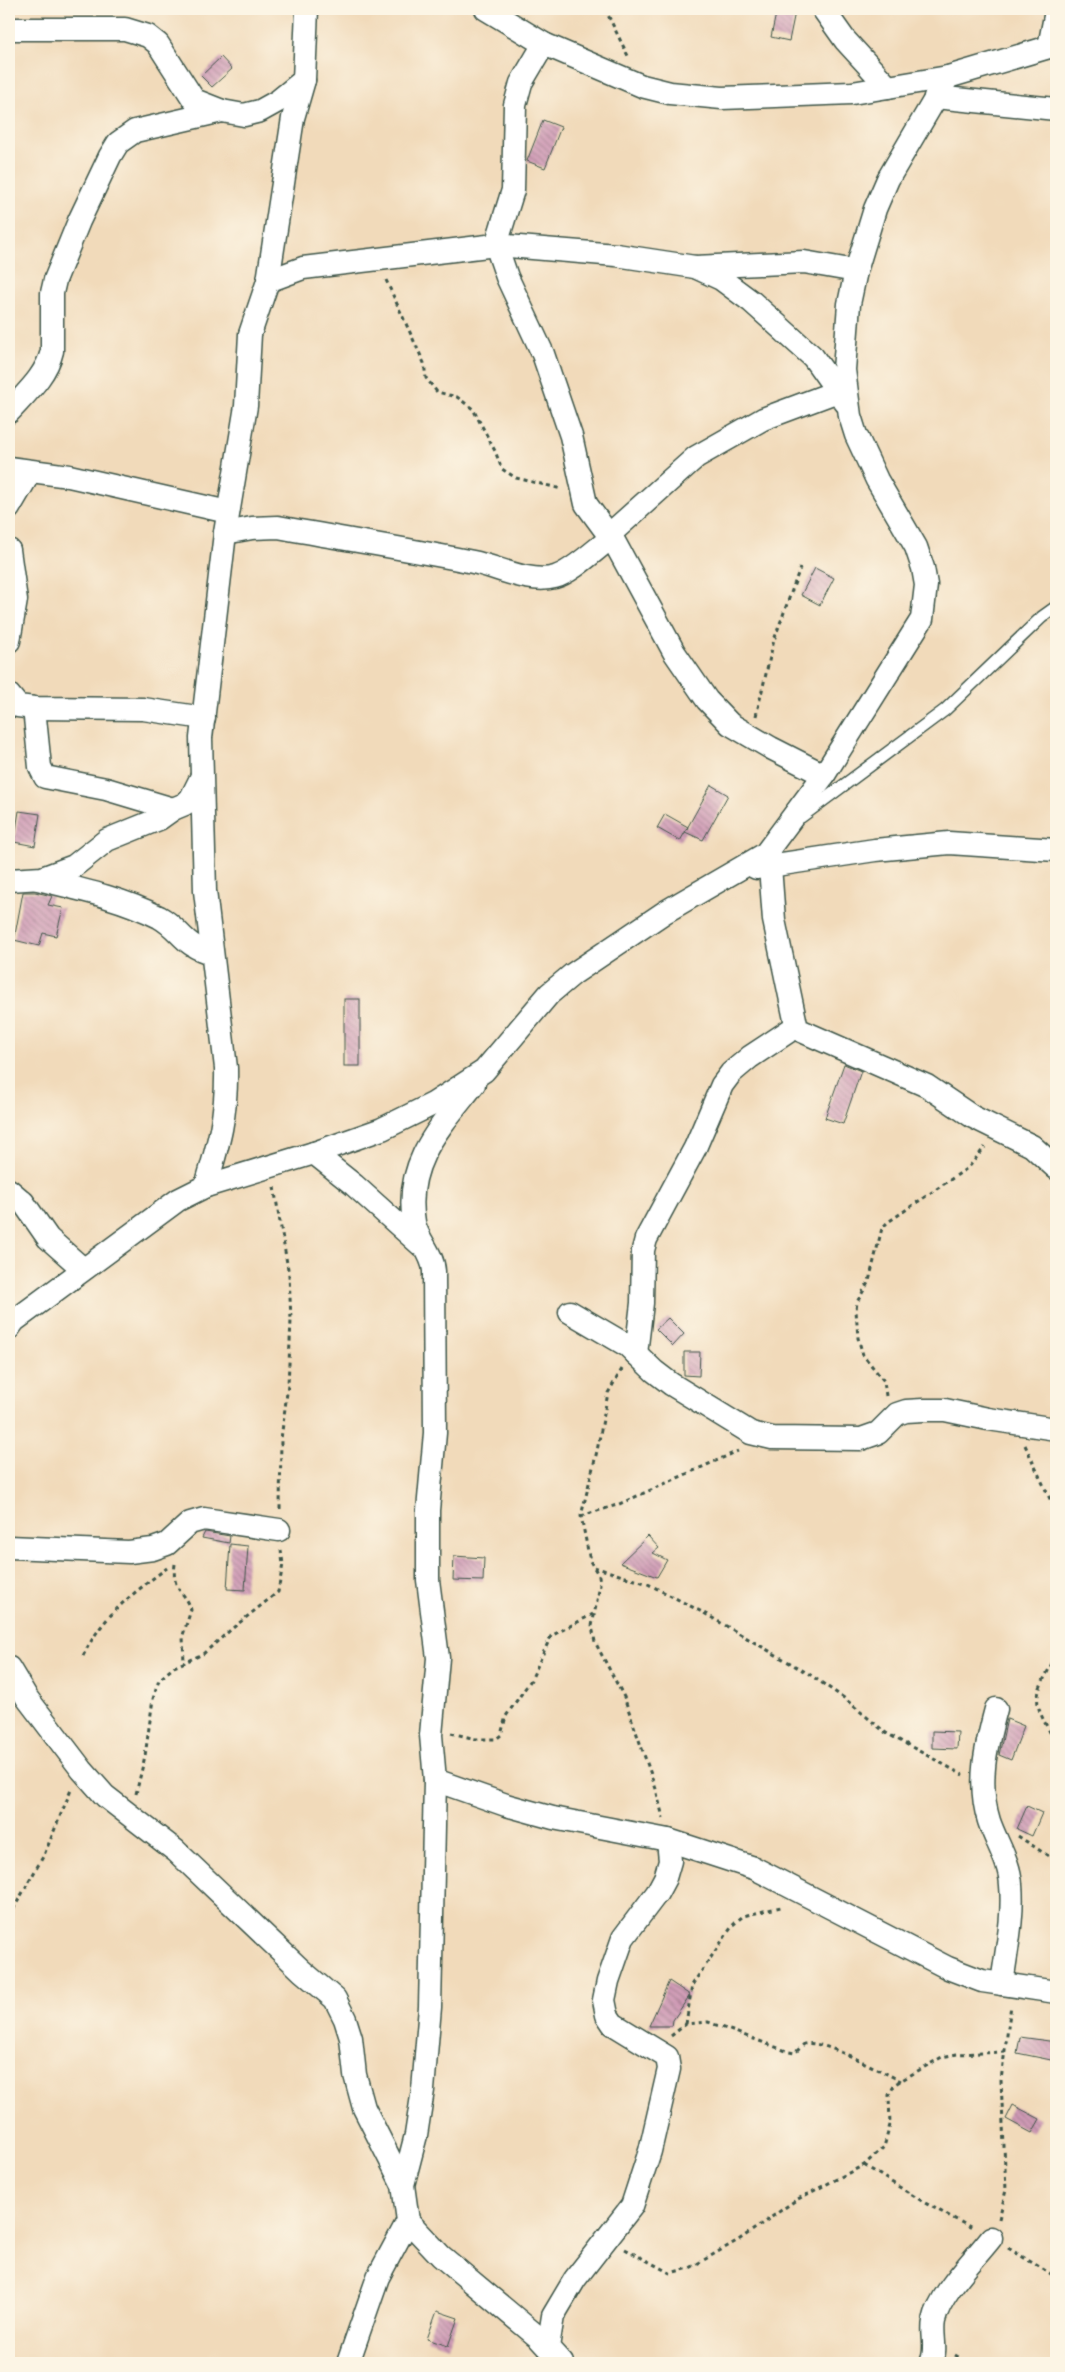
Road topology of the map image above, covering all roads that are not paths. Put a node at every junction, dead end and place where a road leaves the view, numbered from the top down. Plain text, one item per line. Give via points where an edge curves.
1 (307, 9) edge
2 (486, 9) edge
3 (823, 9) edge
4 (1056, 11) edge
5 (9, 29) edge
6 (544, 44) junction
7 (1053, 46) edge
8 (948, 77) junction
9 (304, 80) junction
10 (888, 87) junction
11 (935, 97) junction
12 (1056, 109) edge
13 (222, 111) junction
14 (496, 244) junction
15 (695, 267) junction
16 (856, 271) junction
17 (268, 281) junction
18 (844, 401) junction
19 (9, 412) edge
20 (18, 469) edge
21 (9, 508) edge
22 (227, 523) junction
23 (610, 536) junction
24 (9, 550) edge
25 (1056, 607) edge
26 (9, 641) edge
27 (9, 695) edge
28 (34, 708) junction
29 (204, 718) junction
30 (824, 774) junction
31 (201, 777) junction
32 (173, 809) junction
33 (784, 830) junction
34 (1056, 850) edge
35 (770, 866) junction
36 (742, 869) junction
37 (33, 878) junction
38 (9, 880) edge
39 (211, 953) junction
40 (795, 1027) junction
41 (484, 1071) junction
42 (314, 1153) junction
43 (1056, 1168) edge
44 (206, 1186) junction
45 (9, 1190) edge
46 (426, 1250) junction
47 (83, 1269) junction
48 (570, 1312) dead end
49 (9, 1328) edge
50 (636, 1354) junction
51 (1056, 1429) edge
52 (279, 1530) dead end
53 (9, 1547) edge
54 (9, 1668) edge
55 (996, 1709) dead end
56 (435, 1780) junction
57 (668, 1840) junction
58 (1006, 1984) junction
59 (1056, 1992) edge
60 (403, 2185) junction
61 (408, 2221) junction
62 (991, 2238) road end
63 (555, 2355) edge
64 (348, 2363) edge
65 (931, 2363) edge

1 - 9 street
2 - 6 street
3 - 10 street via 845,40
4 - 7 street
5 - 13 street via 125,30 148,36 158,44 194,100
6 - 10 street via 642,86 670,93 722,98 852,93
6 - 14 street via 521,83 515,105 513,190
7 - 8 street
8 - 10 street
8 - 11 street
9 - 13 street via 260,111 244,115
9 - 17 street via 293,118
11 - 12 street
11 - 16 street via 888,179
13 - 19 street via 135,131 118,143 55,280 50,360 43,374
14 - 15 street via 616,255
14 - 17 street via 303,268
14 - 23 street via 507,277 543,354 571,436 586,504
15 - 16 street via 804,262
15 - 18 street via 721,279 752,302 813,358
16 - 18 street via 849,304
17 - 22 street via 250,334 246,406
18 - 23 street via 763,419 696,457
18 - 30 street via 877,480 916,547 926,586 922,619
20 - 21 street via 26,479
20 - 22 street via 69,476
22 - 23 street via 252,528 278,527 474,562 542,579 567,572
22 - 29 street
23 - 30 street via 674,652 707,700 730,724
24 - 26 street via 16,600
25 - 33 lane via 945,710
27 - 28 street via 18,706
28 - 29 street via 143,709
28 - 32 street via 40,767 45,777 106,789
29 - 31 street
30 - 33 street
31 - 32 street via 191,798
31 - 39 street
32 - 37 street via 159,819 107,840 74,866
33 - 36 street via 765,854
34 - 35 street via 949,843
35 - 36 street
35 - 40 street via 774,920
36 - 41 street via 665,912 573,974 549,994
37 - 38 street
37 - 39 street via 82,889 141,909 161,918 194,948
39 - 44 street via 227,1094 220,1139
40 - 43 street via 804,1034 928,1086 973,1117 1032,1146
40 - 50 street via 731,1073 646,1239
41 - 42 street via 433,1104 382,1130
41 - 46 street via 426,1147 414,1181 414,1223
42 - 44 street
42 - 46 street
44 - 47 street via 178,1200
45 - 47 street via 23,1202 48,1238
46 - 56 street via 434,1263 435,1433 428,1510 428,1580 438,1658 431,1735
47 - 49 street
48 - 50 street
50 - 51 street via 654,1372 733,1423 752,1433 772,1438 861,1439 878,1433 890,1419 906,1411 945,1410
52 - 53 street via 204,1518 190,1523 167,1544 153,1549 129,1552
54 - 60 street via 27,1698 105,1796 176,1851 334,1999 351,2038 355,2075 364,2108
55 - 58 street via 985,1751 984,1781 989,1820 1005,1858 1011,1885
56 - 57 street via 553,1818
56 - 60 street via 430,2007 423,2090
57 - 58 street via 754,1868 948,1968 982,1981
57 - 63 street via 670,1860 665,1878 624,1938 604,2000 613,2024 667,2057 669,2069 650,2151 632,2206 575,2279 553,2316
58 - 59 street
60 - 61 street
61 - 63 street via 441,2256
61 - 64 street via 378,2277
62 - 65 street via 937,2310 933,2324 936,2343

